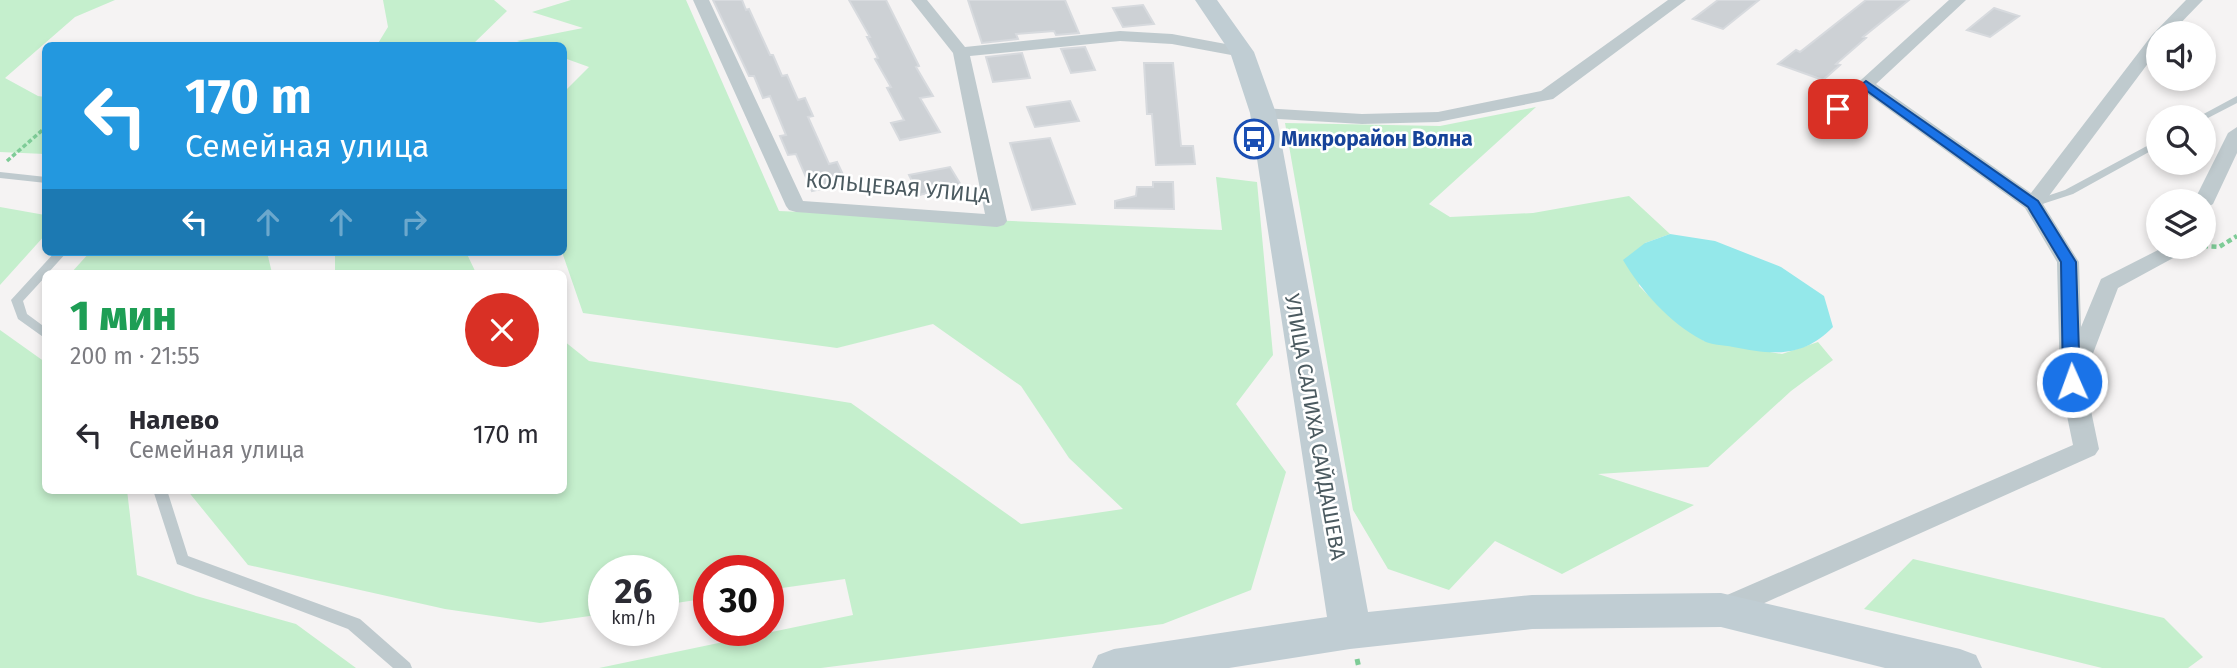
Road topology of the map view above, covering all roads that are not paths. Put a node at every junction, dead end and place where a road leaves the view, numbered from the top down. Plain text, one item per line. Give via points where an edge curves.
1 (701, 0) edge
2 (919, 0) edge
3 (1206, 0) edge
4 (1678, 0) edge
5 (1958, 0) edge
6 (2195, 0) edge
7 (2174, 21) edge
8 (961, 52) junction
9 (1242, 52) junction
10 (2146, 54) edge
11 (1866, 85) junction
12 (2237, 99) edge
13 (1838, 109) dead end
14 (2216, 110) edge
15 (1263, 113) junction
16 (2237, 133) edge
17 (2146, 150) edge
18 (0, 175) edge
19 (42, 180) edge
20 (2210, 189) edge
21 (2033, 204) junction
22 (57, 256) edge
23 (2156, 259) edge
24 (44, 270) edge
25 (42, 273) edge
26 (42, 332) edge
27 (2072, 382) junction
28 (161, 494) edge
29 (1721, 610) junction
30 (1350, 631) junction
31 (404, 668) edge
32 (1114, 668) edge
33 (1961, 668) edge

1 - 8 street, КОЛЬЦЕВАЯ УЛИЦА via 796,206 997,221
2 - 8 street
3 - 9 street, УЛИЦА САЛИХА САЙДАШЕВА
4 - 15 street via 1547,95 1438,117 1362,119
5 - 11 street
6 - 7 street
8 - 9 street via 1120,36 1172,39
9 - 15 street, УЛИЦА САЛИХА САЙДАШЕВА
10 - 21 street
11 - 13 street
11 - 21 street
12 - 14 lane
15 - 30 street, УЛИЦА САЛИХА САЙДАШЕВА
16 - 20 street
17 - 21 lane via 2069,192
18 - 19 lane
21 - 27 street via 2068,262
22 - 24 lane
23 - 27 street via 2109,284
25 - 26 lane via 17,300 22,316
27 - 29 street via 2086,449
28 - 31 lane via 182,561 354,624
29 - 30 street via 1532,612
29 - 33 street
30 - 32 street

